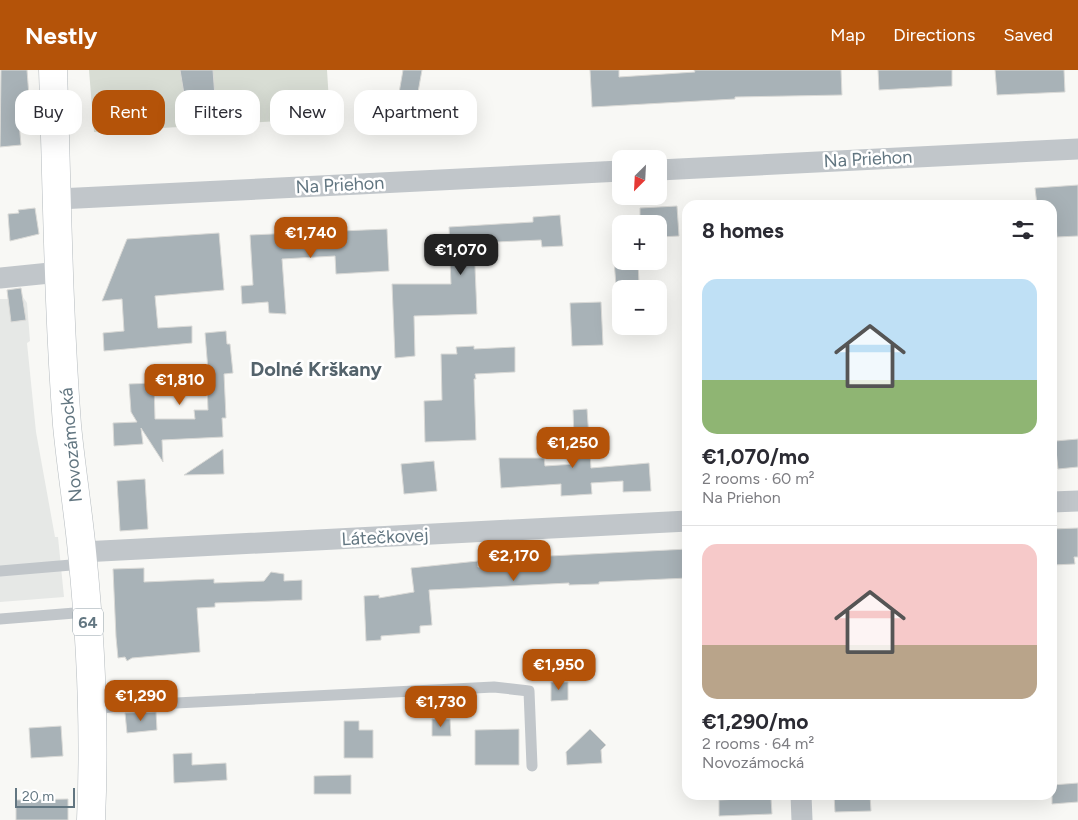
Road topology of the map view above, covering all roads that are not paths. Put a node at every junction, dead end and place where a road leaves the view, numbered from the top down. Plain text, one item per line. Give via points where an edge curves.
1 (53, 70) edge
2 (1078, 149) edge
3 (668, 170) edge
4 (612, 172) edge
5 (58, 200) junction
6 (60, 272) junction
7 (0, 278) edge
8 (1078, 501) edge
9 (1057, 502) edge
10 (682, 522) edge
11 (83, 558) junction
12 (0, 571) edge
13 (87, 612) junction
14 (0, 619) edge
15 (91, 710) junction
16 (532, 766) dead end
17 (801, 800) edge
18 (91, 820) edge
19 (802, 820) edge

1 - 5 main road, Novozámocká / 64
2 - 3 street, Na Priehon
4 - 5 street, Na Priehon
5 - 6 main road, Novozámocká / 64
6 - 7 street
6 - 11 main road, Novozámocká / 64 via 68,425
8 - 9 street
10 - 11 street, Látečkovej
11 - 12 lane
11 - 13 main road, Novozámocká / 64
13 - 14 lane
13 - 15 main road, Novozámocká / 64
15 - 16 lane via 116,706 494,687 529,691
15 - 18 main road, Novozámocká / 64
17 - 19 street

